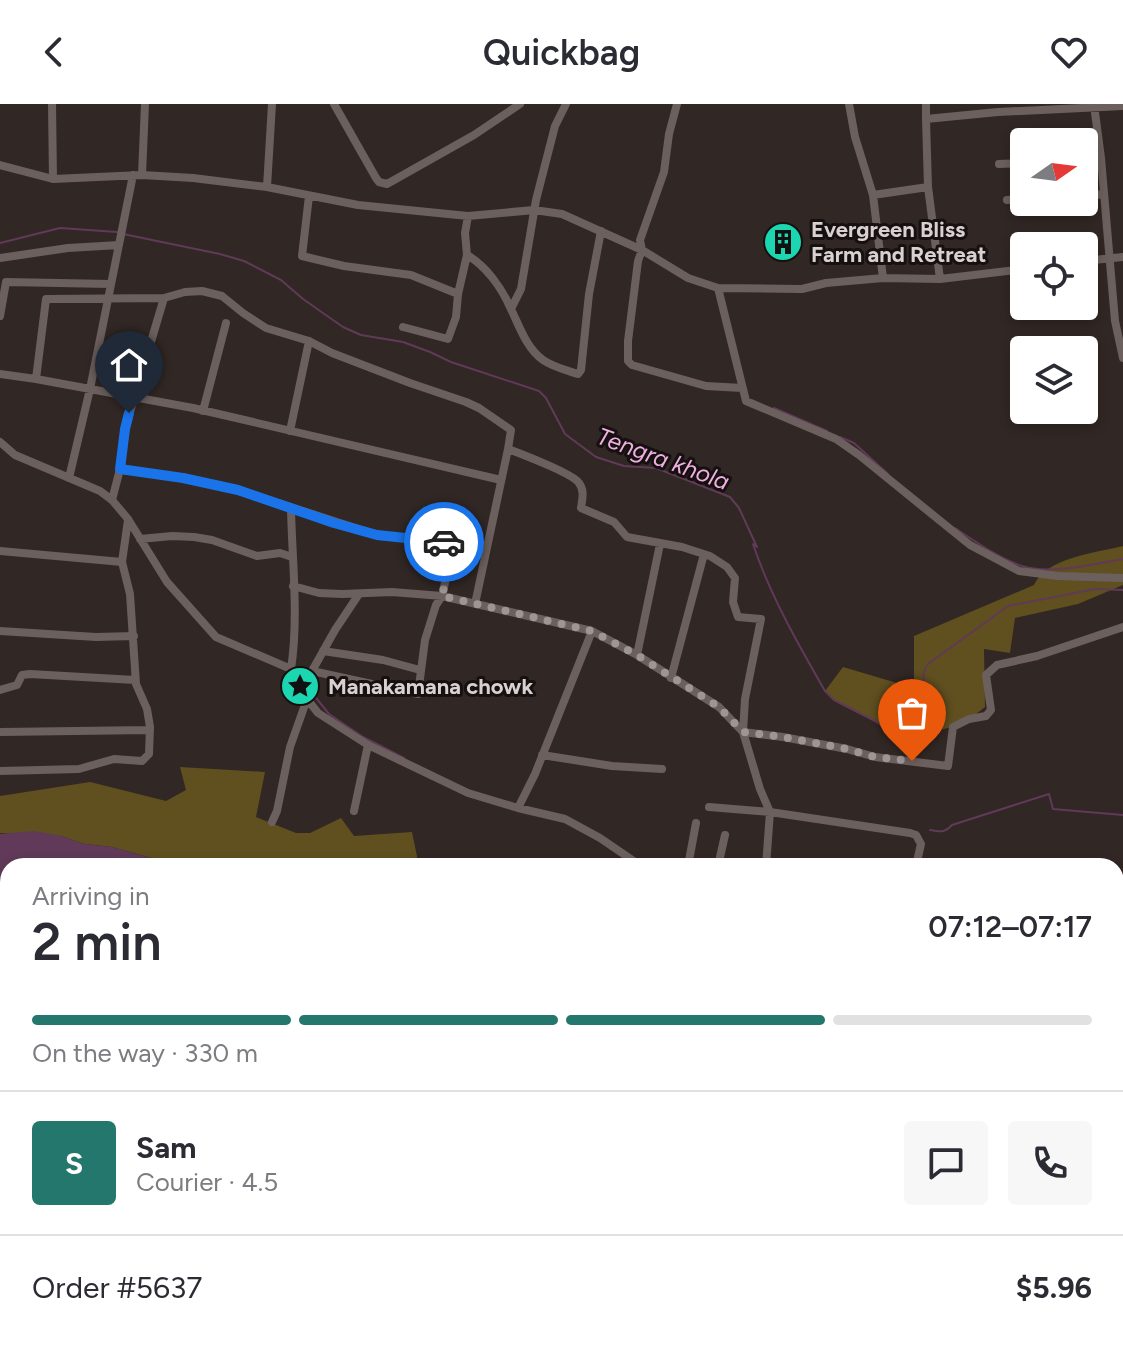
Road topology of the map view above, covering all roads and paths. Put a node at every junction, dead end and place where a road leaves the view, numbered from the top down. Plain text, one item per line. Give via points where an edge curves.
1 (52, 104) edge
2 (145, 104) edge
3 (272, 104) edge
4 (334, 104) edge
5 (520, 104) edge
6 (566, 104) edge
7 (677, 104) edge
8 (849, 104) edge
9 (926, 104) edge
10 (1094, 106) edge
11 (1123, 106) edge
12 (926, 119) junction
13 (1098, 158) edge
14 (1101, 158) junction
15 (999, 164) dead end
16 (1010, 164) edge
17 (0, 165) edge
18 (138, 175) junction
19 (53, 179) junction
20 (267, 187) junction
21 (928, 187) junction
22 (1103, 194) junction
23 (873, 195) junction
24 (1098, 195) edge
25 (309, 196) junction
26 (1007, 200) dead end
27 (1010, 200) edge
28 (534, 210) junction
29 (468, 216) junction
30 (601, 231) junction
31 (119, 245) junction
32 (642, 250) junction
33 (467, 255) junction
34 (1123, 257) edge
35 (0, 258) edge
36 (1110, 258) junction
37 (1098, 259) edge
38 (1010, 271) edge
39 (883, 278) junction
40 (940, 279) junction
41 (111, 284) junction
42 (718, 288) junction
43 (458, 294) junction
44 (164, 298) junction
45 (108, 299) junction
46 (511, 309) junction
47 (0, 316) edge
48 (226, 323) dead end
49 (403, 327) dead end
50 (309, 341) junction
51 (1123, 358) edge
52 (0, 374) edge
53 (36, 379) junction
54 (742, 388) junction
55 (90, 389) junction
56 (134, 397) junction
57 (203, 411) junction
58 (290, 431) junction
59 (0, 442) edge
60 (508, 449) junction
61 (120, 469) junction
62 (69, 478) junction
63 (501, 480) junction
64 (112, 500) junction
65 (291, 508) junction
66 (128, 519) junction
67 (140, 539) junction
68 (660, 544) junction
69 (0, 551) edge
70 (704, 554) junction
71 (292, 557) junction
72 (122, 562) junction
73 (1123, 578) edge
74 (293, 586) junction
75 (359, 594) junction
76 (442, 596) junction
77 (475, 604) junction
78 (1123, 627) edge
79 (0, 631) edge
80 (592, 631) junction
81 (134, 636) junction
82 (323, 651) junction
83 (637, 655) junction
84 (291, 669) junction
85 (420, 670) junction
86 (312, 671) junction
87 (671, 678) junction
88 (135, 680) junction
89 (300, 686) junction
90 (2, 688) edge
91 (307, 699) junction
92 (150, 730) junction
93 (0, 732) edge
94 (743, 732) junction
95 (368, 745) junction
96 (542, 755) junction
97 (662, 769) dead end
98 (0, 771) edge
99 (709, 807) dead end
100 (518, 808) junction
101 (354, 811) dead end
102 (770, 812) junction
103 (272, 822) dead end
104 (696, 823) dead end
105 (725, 835) dead end
106 (629, 858) edge
107 (689, 858) edge
108 (720, 858) edge
109 (767, 858) edge
110 (918, 858) edge

1 - 19 street
2 - 18 street
3 - 20 street
4 - 5 street via 376,178 387,184
6 - 28 street via 555,126
7 - 32 street via 664,172 640,240
8 - 23 street
9 - 12 street
10 - 11 street
10 - 12 street
10 - 14 street
12 - 21 street
13 - 14 street
14 - 22 street
15 - 16 street
17 - 19 street
18 - 19 street
18 - 20 street
18 - 31 street
20 - 25 street
21 - 23 street
21 - 40 street
22 - 24 street
22 - 36 street
23 - 39 street
25 - 29 street
25 - 43 street via 302,256 411,275
26 - 27 street
28 - 29 street
28 - 30 street via 562,214
28 - 46 street via 521,289
29 - 33 street
30 - 32 street
30 - 46 street via 578,374 538,356
31 - 35 street
31 - 41 street
32 - 42 street via 688,278
32 - 54 street via 628,361 706,386
33 - 43 street
33 - 46 street via 495,281
34 - 36 street
36 - 37 street
36 - 51 street
38 - 40 street
39 - 40 street
39 - 42 street via 802,289
41 - 45 street
41 - 47 street via 6,282
42 - 54 street
43 - 49 street via 448,339
44 - 45 street
44 - 50 street via 202,291 222,296 266,328
44 - 56 street
45 - 53 street via 46,299
45 - 55 street
48 - 57 street
50 - 58 street
50 - 60 street via 479,408 511,430
52 - 53 street
53 - 55 street
54 - 73 street via 746,401 836,439 970,545 1019,571
55 - 56 street
55 - 62 street
56 - 57 street
56 - 61 street
57 - 58 street
58 - 63 street
59 - 62 street via 15,455
60 - 63 street
60 - 68 street via 574,478 581,485 581,508 614,522 627,537
61 - 64 street
61 - 65 street via 238,490
62 - 64 street
63 - 77 street
64 - 66 street
65 - 71 street
65 - 76 street via 377,535 454,543
66 - 67 street
66 - 72 street
67 - 71 street via 194,537 257,556
67 - 84 street via 167,582 216,637
68 - 70 street
68 - 83 street
69 - 72 street
70 - 87 street
70 - 94 street via 735,578 738,617 761,619
71 - 74 street
72 - 81 street
74 - 75 street
74 - 84 street
75 - 76 street
75 - 82 street
76 - 77 street
76 - 85 street via 428,629
77 - 80 street
78 - 94 street via 997,665 986,675 991,710 953,727 948,766
79 - 81 street
80 - 83 street
80 - 96 street
81 - 88 street
82 - 85 street
82 - 86 street
83 - 87 street
84 - 89 street
85 - 86 street via 418,694
86 - 89 street
87 - 94 street via 719,707
88 - 90 street via 30,674 22,675 17,685
88 - 92 street
89 - 91 street
91 - 95 street via 318,713
91 - 103 street
92 - 93 street
92 - 98 street via 149,754 142,761
94 - 102 street
95 - 100 street via 468,793
95 - 101 street
96 - 97 street
96 - 100 street
99 - 102 street
100 - 106 street via 565,819
102 - 109 street
102 - 110 street via 910,833 921,844
104 - 107 street
105 - 108 street

